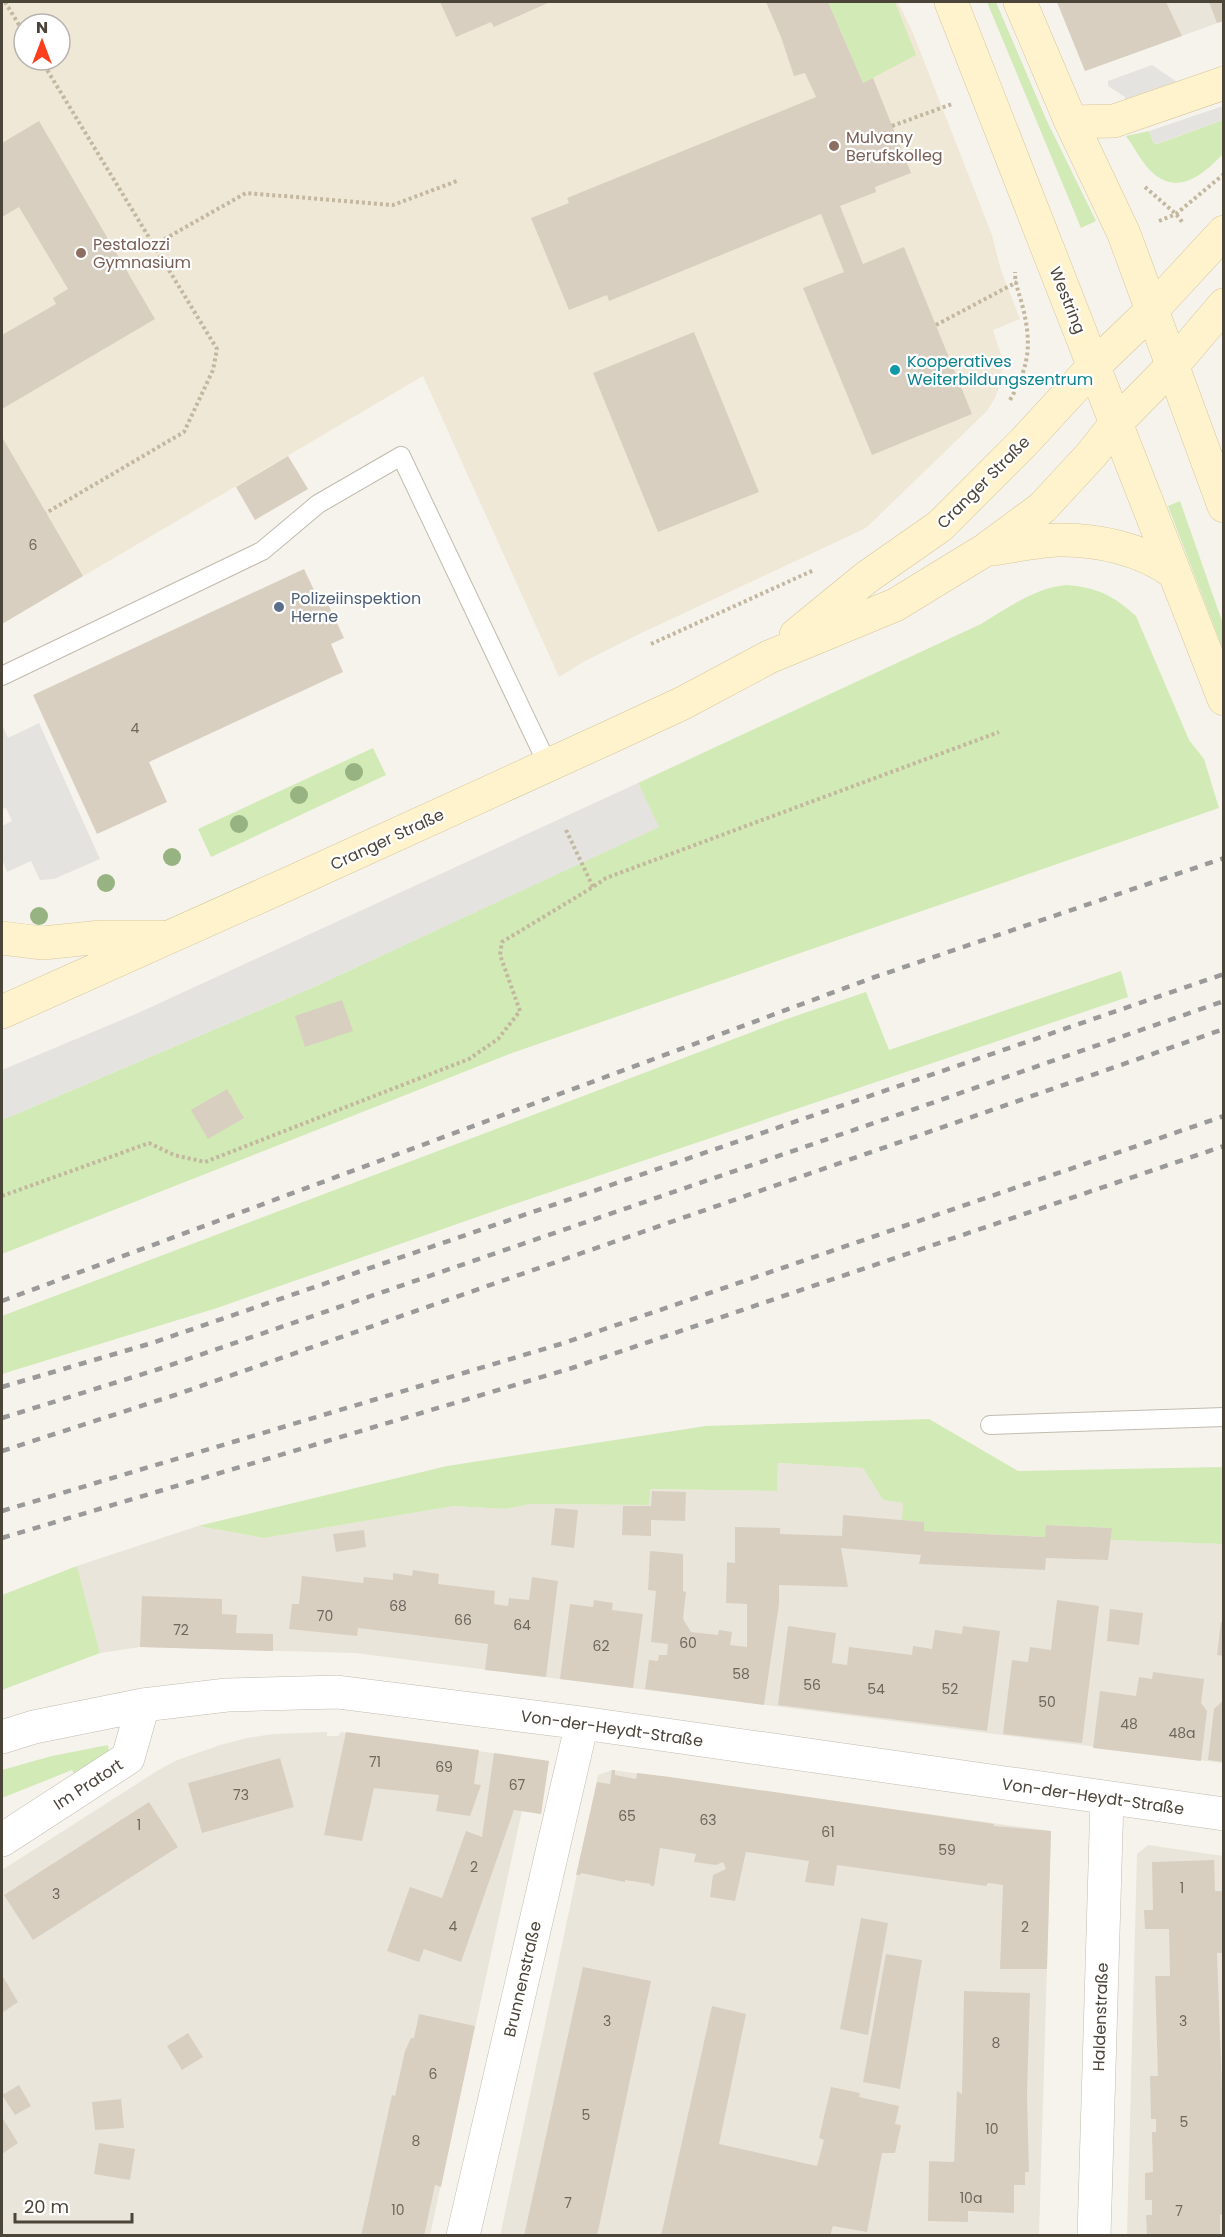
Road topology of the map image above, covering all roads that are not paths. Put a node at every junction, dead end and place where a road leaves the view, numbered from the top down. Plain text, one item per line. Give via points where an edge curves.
1 (951, 2) edge
2 (1020, 2) edge
3 (1224, 83) edge
4 (1071, 122) junction
5 (1224, 232) edge
6 (1224, 305) edge
7 (1152, 310) junction
8 (1173, 365) junction
9 (1094, 366) junction
10 (1117, 422) junction
11 (1224, 506) edge
12 (986, 550) junction
13 (1173, 572) junction
14 (769, 657) junction
15 (2, 676) edge
16 (1224, 699) edge
17 (548, 765) junction
18 (171, 937) junction
19 (2, 938) edge
20 (2, 1012) edge
21 (1224, 1417) edge
22 (990, 1425) dead end
23 (143, 1705) junction
24 (582, 1723) junction
25 (2, 1737) edge
26 (1107, 1799) junction
27 (1224, 1814) edge
28 (2, 1840) edge
29 (463, 2235) edge
30 (1094, 2235) edge

1 - 9 street, Westring
2 - 4 street
3 - 4 street via 1114,121
4 - 7 street via 1124,234
5 - 7 street, Cranger Straße
6 - 8 street, Cranger Straße
7 - 8 street
7 - 9 street, Cranger Straße
8 - 10 street, Cranger Straße
8 - 11 street
9 - 10 street, Westring
9 - 14 street, Cranger Straße via 940,526 867,577
10 - 12 street, Cranger Straße via 1042,508
10 - 13 street, Westring
12 - 13 street via 1048,541 1086,541 1128,550
12 - 14 street, Cranger Straße via 896,605
13 - 16 street, Westring
14 - 17 street, Cranger Straße via 683,703
15 - 17 lane via 262,551 318,504 401,456
17 - 18 street, Cranger Straße
18 - 19 street via 101,937 43,944
18 - 20 street, Cranger Straße
21 - 22 lane
23 - 24 street, Von-der-Heydt-Straße via 226,1695 337,1692
23 - 25 street, Von-der-Heydt-Straße
23 - 28 street, Im Pratort via 128,1758
24 - 26 street, Von-der-Heydt-Straße
24 - 29 street, Brunnenstraße
26 - 27 street, Von-der-Heydt-Straße
26 - 30 street, Haldenstraße

